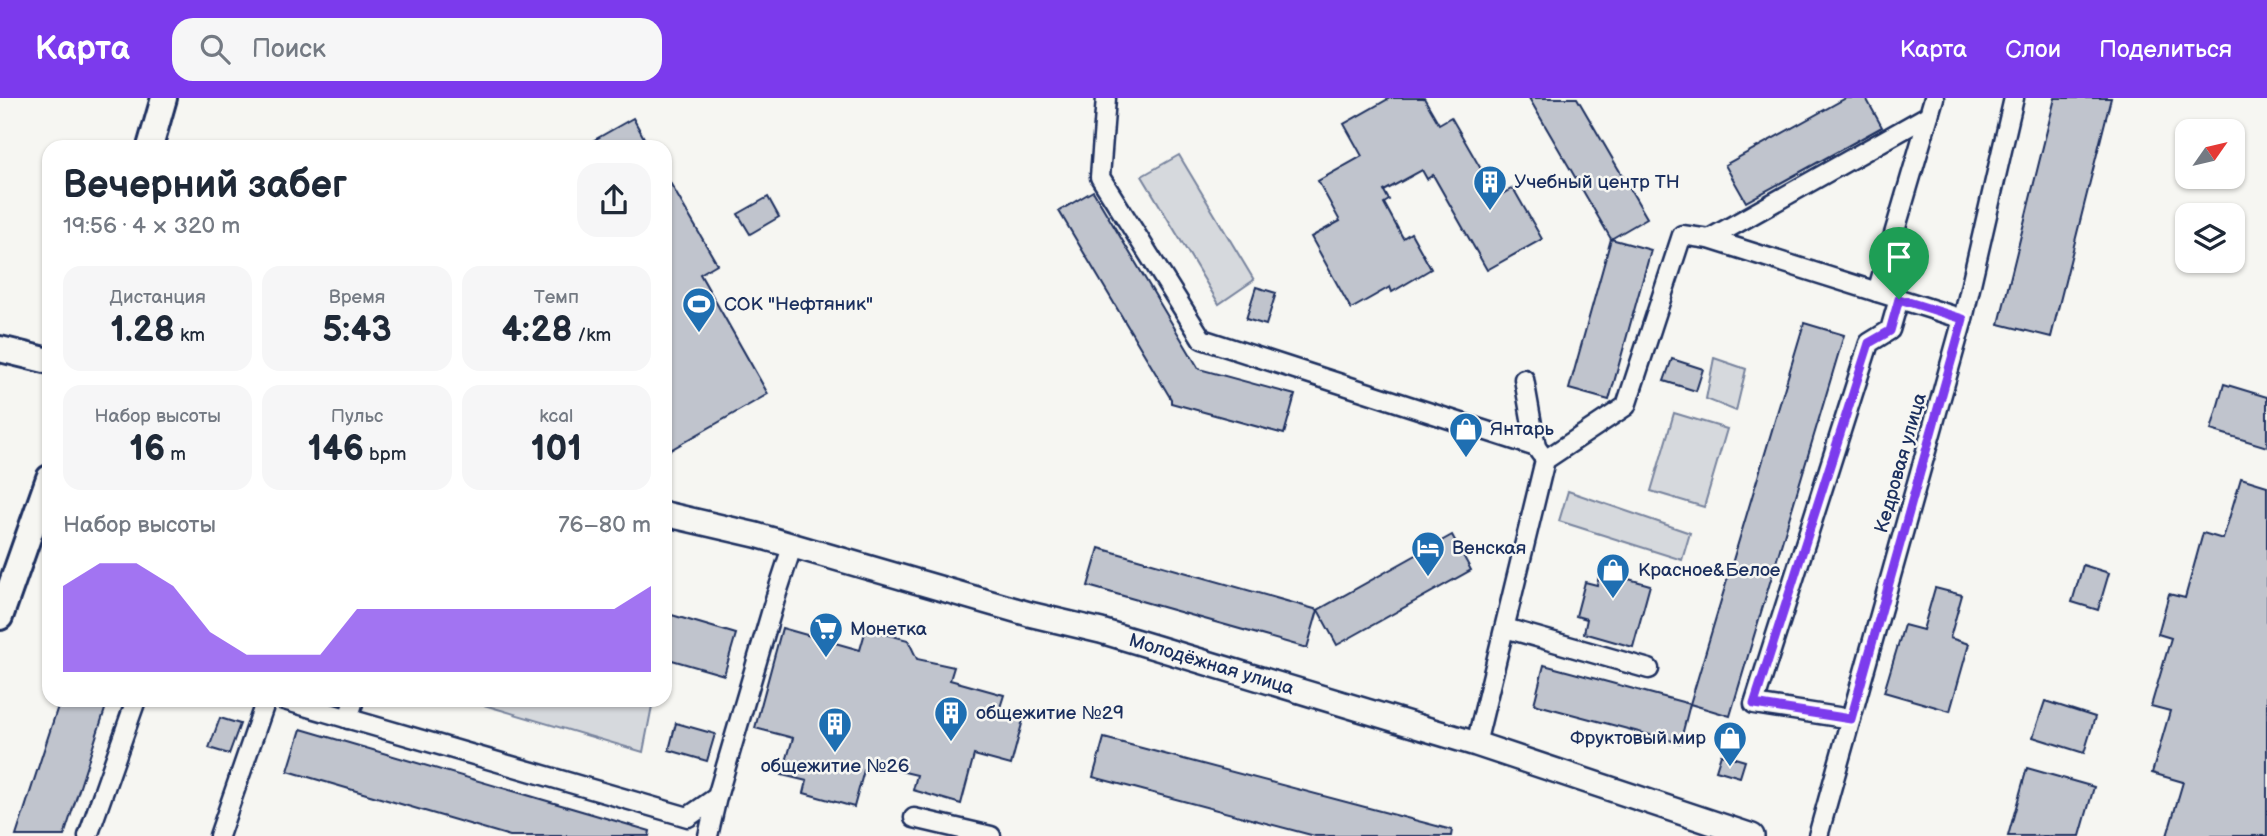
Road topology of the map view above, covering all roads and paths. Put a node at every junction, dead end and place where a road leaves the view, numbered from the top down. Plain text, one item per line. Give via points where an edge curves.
1 (164, 98) edge
2 (1106, 98) edge
3 (2014, 98) edge
4 (1931, 107) edge
5 (152, 140) edge
6 (1709, 239) junction
7 (1877, 292) junction
8 (1899, 299) junction
9 (1963, 319) junction
10 (0, 349) edge
11 (42, 359) edge
12 (1524, 379) dead end
13 (1540, 453) junction
14 (42, 498) edge
15 (672, 516) edge
16 (792, 547) junction
17 (0, 617) edge
18 (1505, 628) junction
19 (1649, 669) dead end
20 (134, 707) edge
21 (263, 707) edge
22 (308, 707) edge
23 (352, 707) edge
24 (348, 719) junction
25 (1851, 719) junction
26 (1476, 744) junction
27 (717, 797) junction
28 (914, 818) dead end
29 (88, 836) edge
30 (219, 836) edge
31 (708, 836) edge
32 (991, 836) edge
33 (1752, 836) edge
34 (1818, 836) edge

1 - 5 main road
2 - 13 street via 1100,177 1202,339
3 - 9 street, Кедровая улица
4 - 6 street
4 - 7 street
6 - 7 street
6 - 13 street via 1682,235 1626,405
7 - 8 street
8 - 9 street
8 - 25 street via 1890,331 1869,343 1754,704
9 - 25 street, Кедровая улица
10 - 11 main road
12 - 13 street
13 - 18 street
14 - 17 main road
15 - 16 street, Молодёжная улица
16 - 26 street, Молодёжная улица via 1101,631
16 - 27 street
18 - 19 street
18 - 26 street
20 - 29 street
21 - 30 street
22 - 24 street
23 - 24 street
24 - 27 street via 688,817
25 - 34 street, Кедровая улица
26 - 33 street, Молодёжная улица
27 - 31 street
28 - 32 street

